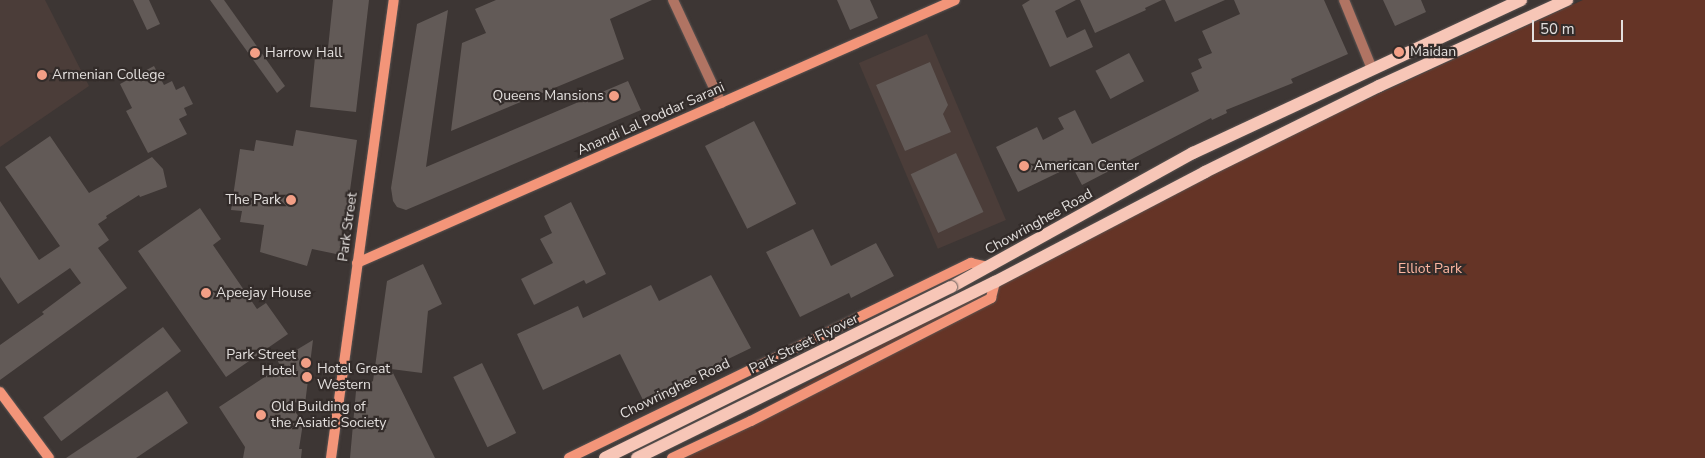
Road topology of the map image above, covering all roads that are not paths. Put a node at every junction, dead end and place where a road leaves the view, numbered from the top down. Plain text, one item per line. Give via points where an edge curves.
1 (394, 0) edge
2 (673, 0) edge
3 (955, 0) edge
4 (1344, 0) edge
5 (1521, 0) edge
6 (1567, 0) edge
7 (1372, 70) junction
8 (1344, 83) junction
9 (1351, 100) junction
10 (721, 103) junction
11 (357, 263) junction
12 (989, 267) junction
13 (995, 282) junction
14 (0, 392) edge
15 (623, 430) junction
16 (49, 458) edge
17 (331, 458) edge
18 (569, 458) edge
19 (605, 458) edge
20 (619, 458) edge
21 (637, 458) edge
22 (672, 458) edge

1 - 11 main road, Park Street
2 - 10 street
3 - 10 main road, Anandi Lal Poddar Sarani
4 - 7 street
5 - 7 main road, Chowringhee Road
6 - 9 main road
7 - 8 main road, Chowringhee Road
8 - 9 main road
8 - 12 main road, Chowringhee Road via 1193,153
9 - 13 main road
10 - 11 main road, Anandi Lal Poddar Sarani
11 - 17 main road, Park Street
12 - 15 main road, Chowringhee Road via 971,263
12 - 19 main road, Park Street Flyover, bridge
13 - 21 main road
13 - 22 main road via 990,298
14 - 16 main road
15 - 18 main road, Chowringhee Road
15 - 20 main road via 617,443

